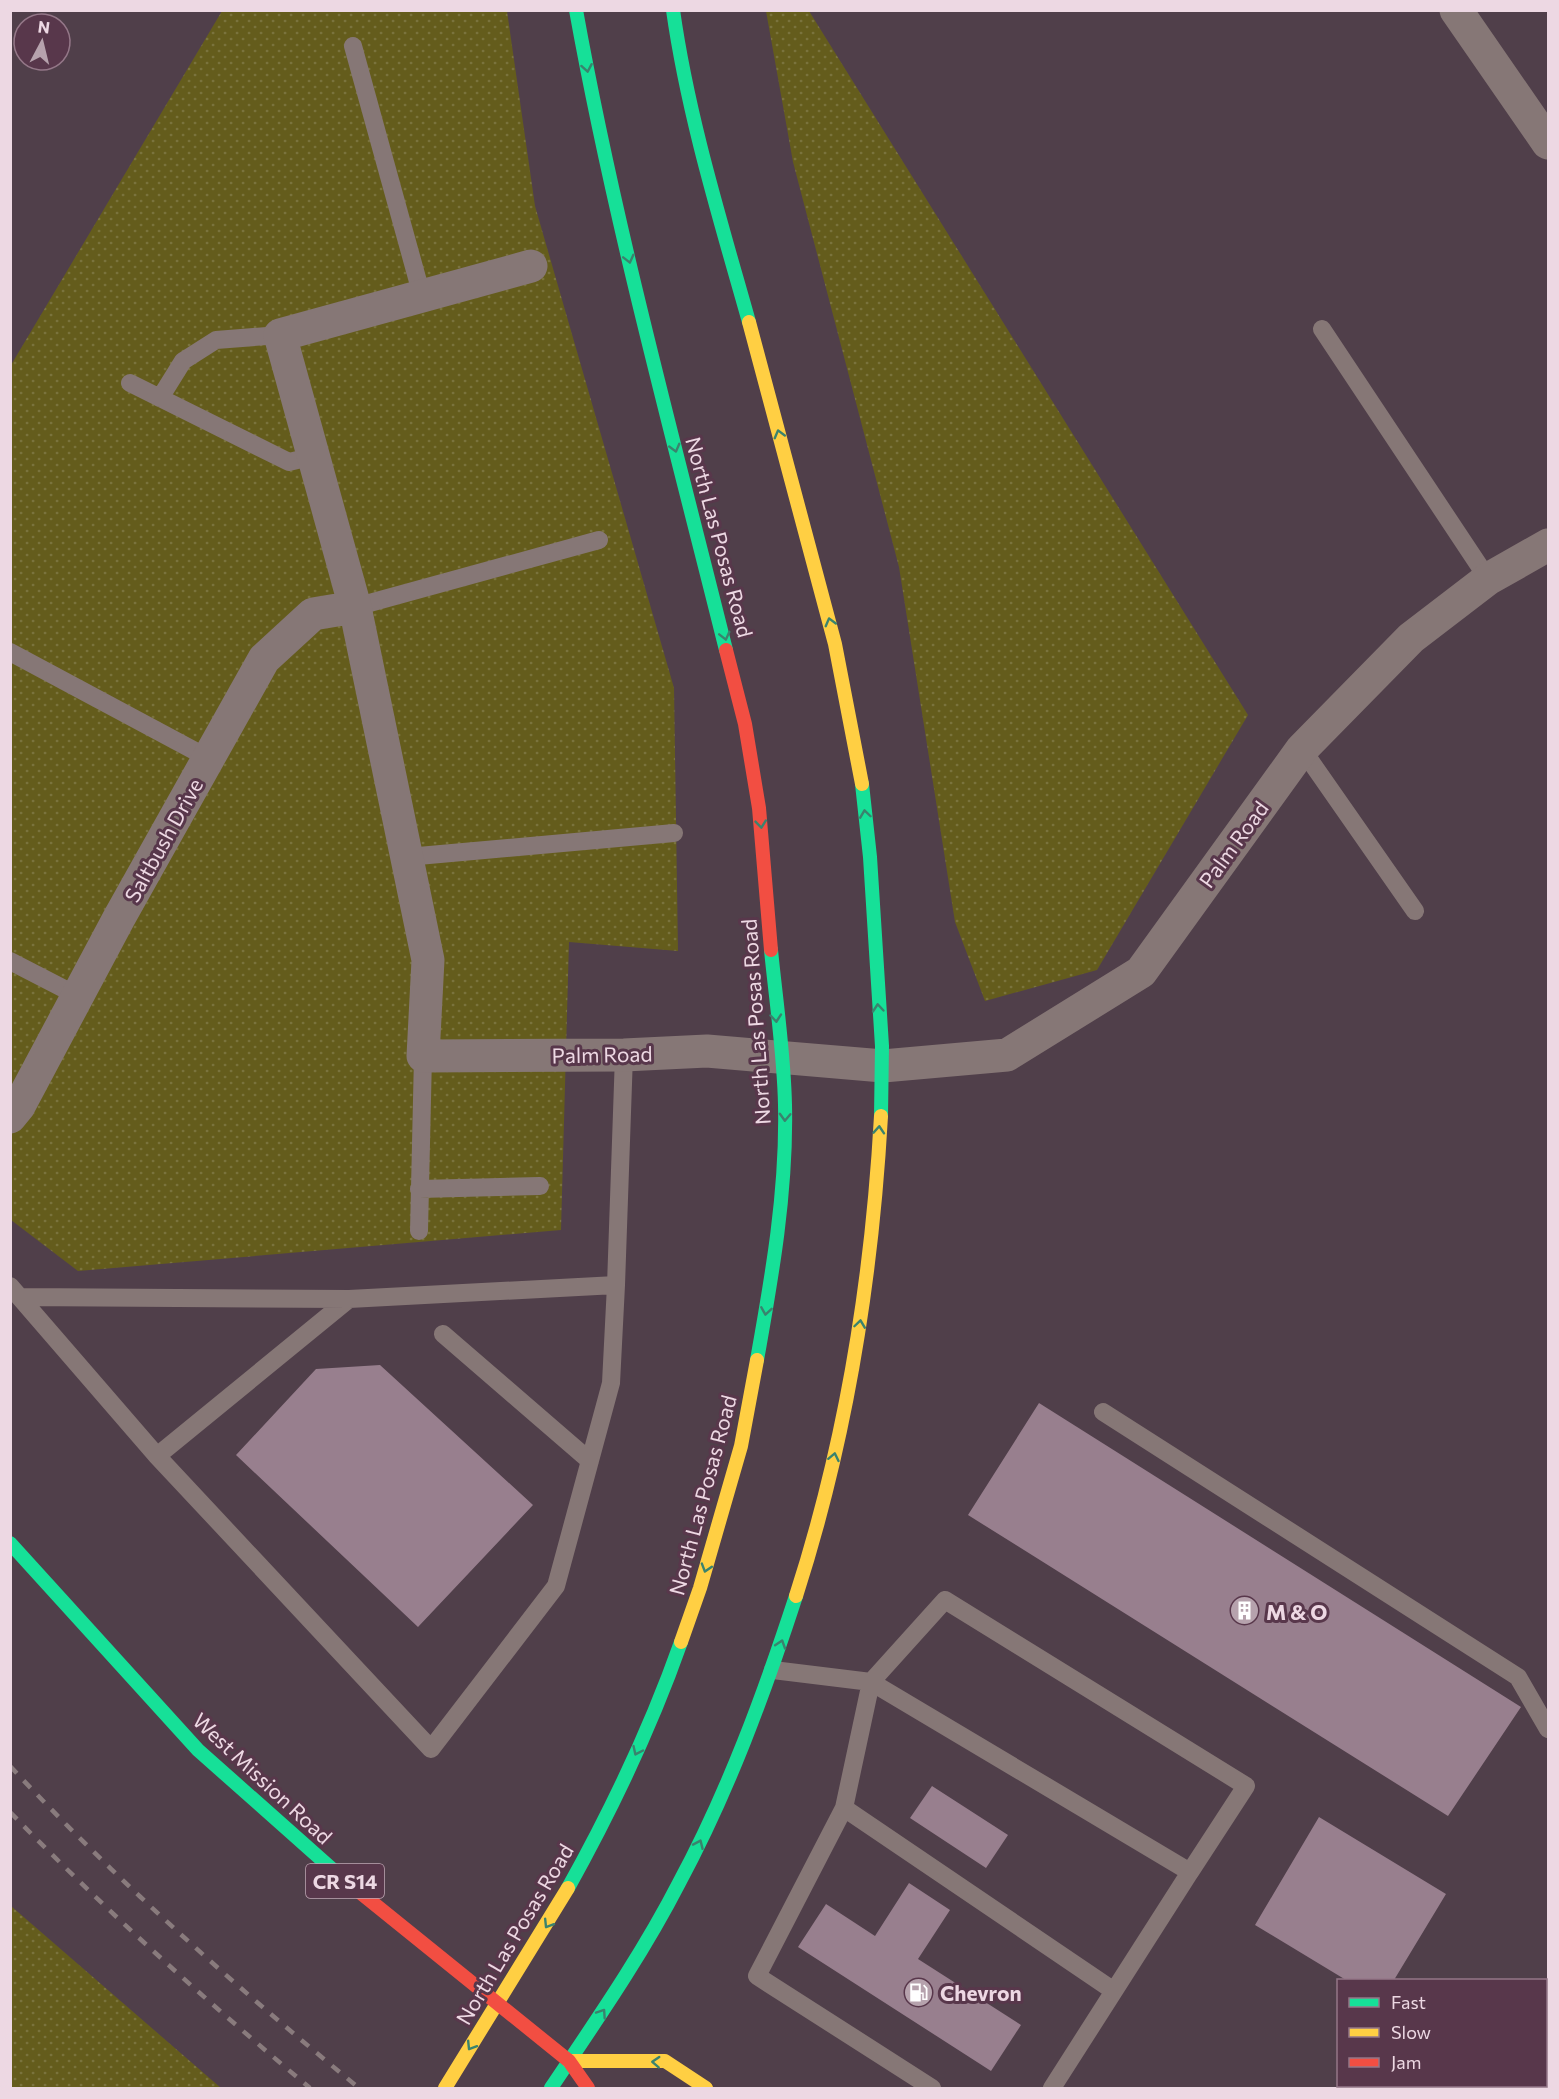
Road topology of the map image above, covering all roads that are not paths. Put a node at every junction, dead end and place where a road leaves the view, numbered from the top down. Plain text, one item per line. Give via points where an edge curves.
1 (576, 10) edge
2 (673, 10) edge
3 (1456, 10) edge
4 (353, 46) dead end
5 (1548, 143) edge
6 (531, 266) dead end
7 (422, 296) junction
8 (1322, 329) dead end
9 (280, 334) junction
10 (130, 383) dead end
11 (160, 398) junction
12 (314, 456) junction
13 (599, 540) dead end
14 (1548, 545) edge
15 (1488, 579) junction
16 (355, 607) junction
17 (10, 652) edge
18 (1302, 749) junction
19 (208, 758) junction
20 (674, 833) dead end
21 (407, 857) junction
22 (1415, 911) dead end
23 (10, 961) edge
24 (78, 996) junction
25 (624, 1055) junction
26 (423, 1056) junction
27 (781, 1059) junction
28 (883, 1066) junction
29 (10, 1117) edge
30 (540, 1186) dead end
31 (420, 1189) junction
32 (419, 1231) dead end
33 (616, 1285) junction
34 (15, 1291) edge
35 (349, 1299) junction
36 (443, 1334) dead end
37 (1104, 1412) dead end
38 (157, 1456) junction
39 (590, 1461) junction
40 (10, 1543) edge
41 (773, 1670) junction
42 (871, 1682) junction
43 (1548, 1729) edge
44 (844, 1808) junction
45 (1190, 1872) junction
46 (1114, 1991) junction
47 (498, 2004) junction
48 (569, 2061) junction
49 (445, 2088) edge
50 (551, 2088) edge
51 (588, 2088) edge
52 (706, 2088) edge
53 (933, 2088) edge
54 (1052, 2088) edge

1 -> 27 main road, North Las Posas Road via 620,222 745,724 760,819
28 -> 2 main road via 872,863 840,666 699,140
3 - 5 street
4 - 7 lane
6 - 7 street
7 - 9 street
8 - 15 lane
9 - 11 lane via 216,340 183,361
9 - 12 street
10 - 11 lane
11 - 12 lane via 289,462
12 - 16 street
13 - 16 lane
14 - 15 street, Palm Road
15 - 18 street, Palm Road via 1411,638
16 - 19 street, Saltbush Drive via 313,615 264,659
16 - 21 street
17 - 19 lane
18 - 22 lane
18 - 28 street, Palm Road via 1141,972 1007,1055
19 - 24 street, Saltbush Drive
20 - 21 lane
21 - 26 street via 428,960
23 - 24 lane
24 - 29 street, Saltbush Drive
25 - 26 street, Palm Road
25 - 27 street, Palm Road via 707,1051
25 - 33 lane
26 - 31 lane
27 - 28 street, Palm Road
27 -> 47 main road, North Las Posas Road via 785,1105 782,1190 772,1274 741,1446 723,1512 660,1701 560,1904
41 -> 28 main road via 812,1545 855,1363 870,1258
30 - 31 lane
31 - 32 lane
33 - 35 lane
33 - 39 lane via 611,1383
34 - 35 lane
34 - 38 lane
35 - 38 lane
36 - 39 lane
37 - 43 lane via 1518,1677
38 - 39 lane via 431,1749 556,1586
40 - 47 main road, West Mission Road / CR S14 via 198,1750 331,1869
41 - 42 lane
48 -> 41 main road via 633,1968 695,1853
42 - 44 lane
42 - 45 lane
42 - 45 lane via 945,1600 1246,1786
44 - 46 lane
44 - 53 lane via 757,1976
45 - 46 lane
46 - 54 lane
47 - 48 main road, West Mission Road / CR S14
47 -> 49 main road, North Las Posas Road
48 - 50 main road
48 - 51 main road, West Mission Road / CR S14
52 -> 48 main road via 664,2061

